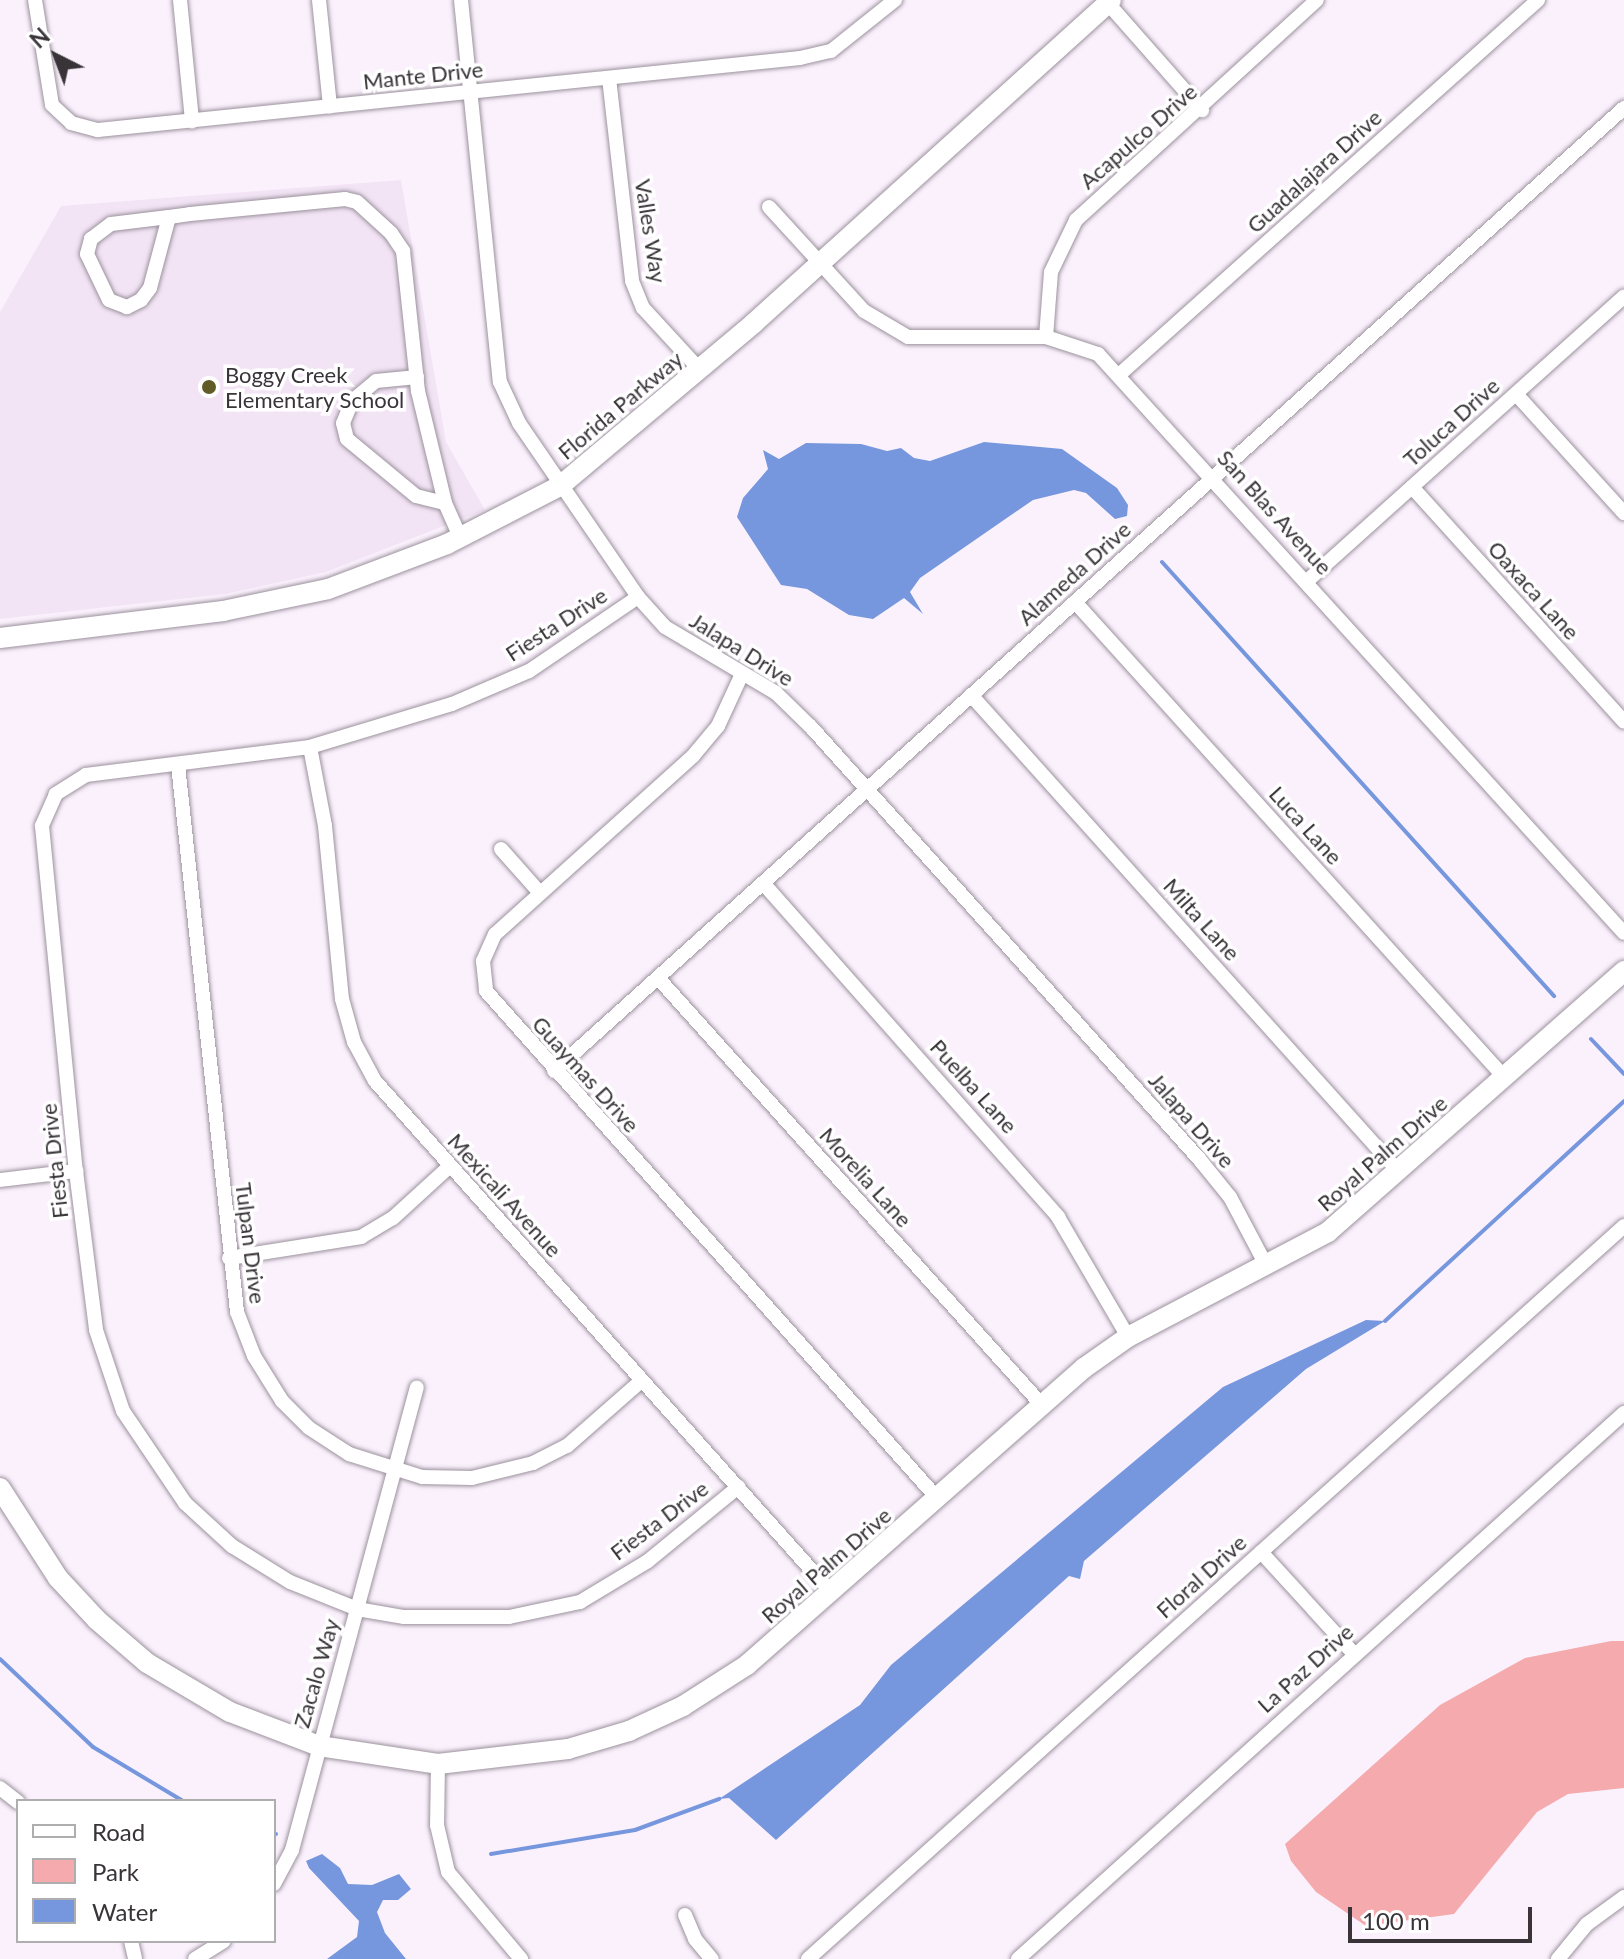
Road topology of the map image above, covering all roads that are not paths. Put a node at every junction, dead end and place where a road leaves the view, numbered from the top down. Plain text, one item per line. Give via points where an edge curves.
1 (35, 0) edge
2 (180, 0) edge
3 (319, 0) edge
4 (461, 0) edge
5 (895, 0) edge
6 (1317, 0) edge
7 (1538, 0) edge
8 (1108, 1) edge
9 (609, 78) junction
10 (471, 93) junction
11 (330, 106) junction
12 (1624, 108) edge
13 (1202, 110) junction
14 (192, 121) junction
15 (769, 207) dead end
16 (169, 217) junction
17 (819, 262) junction
18 (1623, 300) edge
19 (1046, 337) junction
20 (699, 369) junction
21 (1120, 374) junction
22 (417, 377) junction
23 (1516, 394) junction
24 (1214, 477) junction
25 (560, 486) junction
26 (1412, 487) junction
27 (445, 503) junction
28 (1624, 513) edge
29 (460, 537) junction
30 (1307, 581) junction
31 (638, 597) junction
32 (1075, 602) junction
33 (0, 638) edge
34 (742, 674) junction
35 (971, 695) junction
36 (1624, 722) edge
37 (310, 747) junction
38 (178, 765) junction
39 (866, 790) junction
40 (501, 849) dead end
41 (763, 883) junction
42 (540, 893) junction
43 (1624, 933) edge
44 (1624, 971) edge
45 (658, 978) junction
46 (554, 1071) junction
47 (1505, 1078) junction
48 (450, 1166) junction
49 (76, 1171) junction
50 (1399, 1172) junction
51 (0, 1180) edge
52 (1624, 1226) edge
53 (229, 1258) junction
54 (1265, 1263) junction
55 (1128, 1337) junction
56 (641, 1381) junction
57 (417, 1388) dead end
58 (1042, 1405) junction
59 (1624, 1413) edge
60 (396, 1472) junction
61 (738, 1487) junction
62 (0, 1488) edge
63 (938, 1499) junction
64 (1261, 1552) junction
65 (832, 1593) junction
66 (357, 1609) junction
67 (1354, 1654) junction
68 (319, 1746) junction
69 (438, 1764) junction
70 (0, 1788) edge
71 (16, 1800) edge
72 (276, 1880) edge
73 (1624, 1897) edge
74 (685, 1915) dead end
75 (221, 1943) edge
76 (195, 1959) edge
77 (521, 1959) edge
78 (712, 1959) edge
79 (808, 1959) edge
80 (1018, 1959) edge
81 (1558, 1959) edge

1 - 14 street, Mante Drive via 52,105 71,123 98,130
2 - 14 street
3 - 11 street
4 - 10 street, Jalapa Drive
5 - 9 street, Mante Drive via 831,51
6 - 13 street, Acapulco Drive
7 - 21 street, Guadalajara Drive
8 - 13 street
8 - 17 street, Florida Parkway
9 - 10 street, Mante Drive
9 - 20 street, Valles Way via 632,281 643,308
10 - 11 street, Mante Drive
10 - 25 street, Jalapa Drive via 500,382 519,423
11 - 14 street, Mante Drive
12 - 24 street, Alameda Drive
13 - 19 street, Acapulco Drive via 1076,220 1051,272
15 - 17 street, San Blas Avenue
16 - 16 street via 111,224 91,239 92,272 109,300 127,307 150,288
16 - 22 street via 357,202 403,251
17 - 19 street, San Blas Avenue via 864,311 908,337
17 - 20 street, Florida Parkway
18 - 23 street, Toluca Drive
19 - 21 street, San Blas Avenue via 1098,354
20 - 25 street, Florida Parkway
21 - 24 street, San Blas Avenue
22 - 27 street
22 - 27 street via 376,381 352,401 343,423 347,439 416,496
23 - 26 street, Toluca Drive
23 - 28 street
24 - 30 street, San Blas Avenue
24 - 32 street, Alameda Drive
25 - 29 street, Florida Parkway
25 - 31 street, Jalapa Drive
26 - 30 street, Toluca Drive
26 - 36 street, Oaxaca Lane
27 - 29 street
29 - 33 street, Florida Parkway via 328,589 223,611
30 - 43 street, San Blas Avenue
31 - 34 street, Jalapa Drive via 665,627
31 - 37 street, Fiesta Drive via 529,671 452,704
32 - 35 street, Alameda Drive
32 - 47 street, Luca Lane
34 - 39 street, Jalapa Drive via 776,693
34 - 42 street, Guaymas Drive via 718,726 693,756
35 - 39 street, Alameda Drive
35 - 50 street, Milta Lane
37 - 38 street, Fiesta Drive
37 - 48 street, Mexicali Avenue via 325,826 342,999 354,1042 375,1081
38 - 49 street, Fiesta Drive via 86,775 65,786 45,813 42,826
38 - 53 street, Tulpan Drive
39 - 41 street, Alameda Drive
39 - 54 street, Jalapa Drive via 1200,1160 1230,1197
40 - 42 street
41 - 45 street, Alameda Drive
41 - 55 street, Puelba Lane via 1058,1217
42 - 46 street, Guaymas Drive via 495,934 483,961 486,991
44 - 47 street, Royal Palm Drive
45 - 46 street, Alameda Drive
45 - 58 street, Morelia Lane
46 - 63 street, Guaymas Drive
47 - 50 street, Royal Palm Drive
48 - 53 street via 393,1218 361,1237
48 - 56 street, Mexicali Avenue
49 - 51 street
49 - 66 street, Fiesta Drive via 101,1351 123,1411 153,1463 185,1503 262,1568
50 - 54 street, Royal Palm Drive via 1328,1232
52 - 64 street, Floral Drive
53 - 60 street, Tulpan Drive via 237,1312 282,1401 309,1428 349,1454
54 - 55 street, Royal Palm Drive
55 - 58 street, Royal Palm Drive
56 - 60 street, Tulpan Drive via 567,1446 533,1463 472,1478
56 - 61 street, Mexicali Avenue
57 - 60 street, Zacalo Way
58 - 63 street, Royal Palm Drive
59 - 67 street, La Paz Drive
60 - 66 street, Zacalo Way
61 - 65 street, Mexicali Avenue
61 - 66 street, Fiesta Drive via 648,1561 580,1602 509,1617 456,1619
62 - 68 street, Royal Palm Drive via 58,1578 147,1663 230,1712
63 - 65 street, Royal Palm Drive
64 - 67 street
64 - 79 street, Floral Drive
65 - 69 street, Royal Palm Drive via 747,1665 683,1706 629,1731 568,1749
66 - 68 street, Zacalo Way
67 - 80 street, La Paz Drive
68 - 69 street, Royal Palm Drive
68 - 72 street, Zacalo Way via 292,1850
69 - 77 street via 437,1825 448,1872
70 - 71 street
73 - 81 street via 1587,1924
74 - 78 street via 695,1939
75 - 76 street

